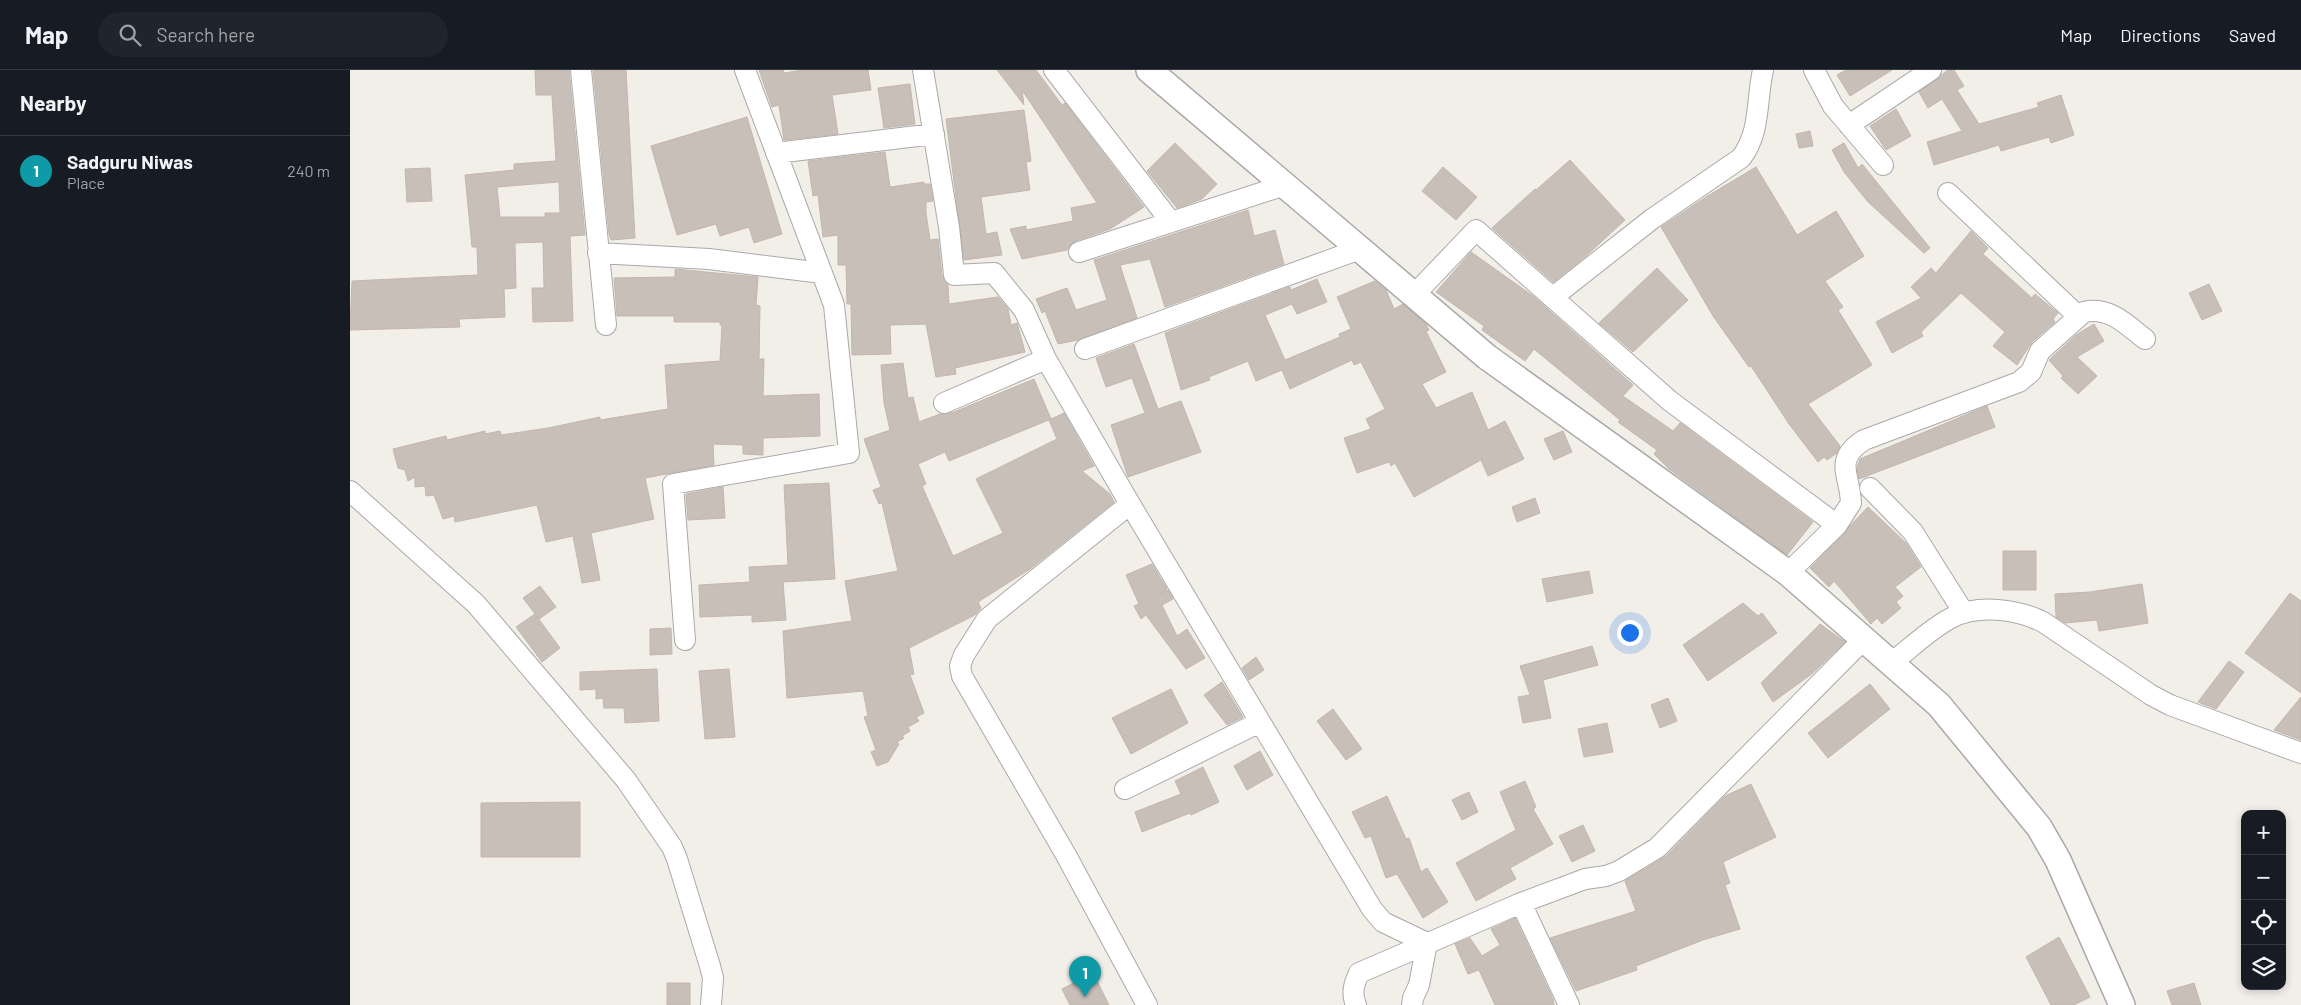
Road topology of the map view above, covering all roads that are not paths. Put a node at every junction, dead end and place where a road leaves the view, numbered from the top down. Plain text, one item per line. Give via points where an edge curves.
1 (581, 70) edge
2 (745, 70) edge
3 (923, 70) edge
4 (1054, 70) edge
5 (1149, 70) edge
6 (1763, 70) edge
7 (1814, 70) edge
8 (1931, 70) edge
9 (1849, 125) junction
10 (934, 134) junction
11 (776, 152) junction
12 (1883, 165) dead end
13 (1285, 185) junction
14 (1948, 193) dead end
15 (1172, 222) junction
16 (1360, 249) junction
17 (1079, 252) dead end
18 (598, 253) junction
19 (822, 274) junction
20 (1414, 295) junction
21 (1554, 297) junction
22 (2078, 316) junction
23 (606, 325) dead end
24 (2145, 339) dead end
25 (1085, 349) dead end
26 (1046, 359) junction
27 (944, 403) dead end
28 (1870, 488) dead end
29 (350, 491) edge
30 (1130, 504) junction
31 (1837, 526) junction
32 (1788, 573) junction
33 (1964, 613) junction
34 (685, 640) dead end
35 (1863, 640) junction
36 (1892, 662) junction
37 (1260, 722) junction
38 (2301, 753) edge
39 (1124, 789) dead end
40 (1521, 903) junction
41 (1427, 943) junction
42 (711, 1005) edge
43 (1147, 1005) edge
44 (1356, 1005) edge
45 (1412, 1005) edge
46 (1569, 1005) edge
47 (2122, 1005) edge

1 - 18 street
2 - 11 street
3 - 10 street
4 - 15 street
5 - 13 street
6 - 21 street via 1755,134 1741,158 1652,219
7 - 9 street via 1833,106
8 - 9 street
9 - 12 street
10 - 11 street
10 - 26 street via 954,275 994,274 1024,310
11 - 19 street
13 - 15 street
13 - 16 street
14 - 22 street
15 - 17 street
16 - 20 street
16 - 25 street
18 - 19 street via 709,259
18 - 23 street
19 - 34 street via 834,305 849,453 673,484
20 - 21 street via 1476,230
20 - 32 street via 1487,357
21 - 31 street via 1670,401
22 - 24 street via 2093,310 2104,311
22 - 31 street via 2040,351 2031,372 2019,382 1923,416 1855,446 1847,455 1844,466 1851,503
26 - 27 street
26 - 30 street
28 - 33 street via 1913,532
29 - 42 street via 476,604 631,787 677,859 713,978
30 - 37 street
30 - 43 street via 987,619 960,666 962,676 1066,855
31 - 32 street
32 - 35 street
33 - 36 street via 1950,618
33 - 38 street via 1984,610 2025,613 2044,622 2170,705
35 - 36 street
35 - 40 street via 1657,848 1619,871 1585,879
36 - 47 street via 1939,705 2038,827 2058,860
37 - 39 street
37 - 41 street via 1372,909 1383,922
40 - 41 street
40 - 46 street
41 - 44 street via 1359,973 1354,985
41 - 45 street

